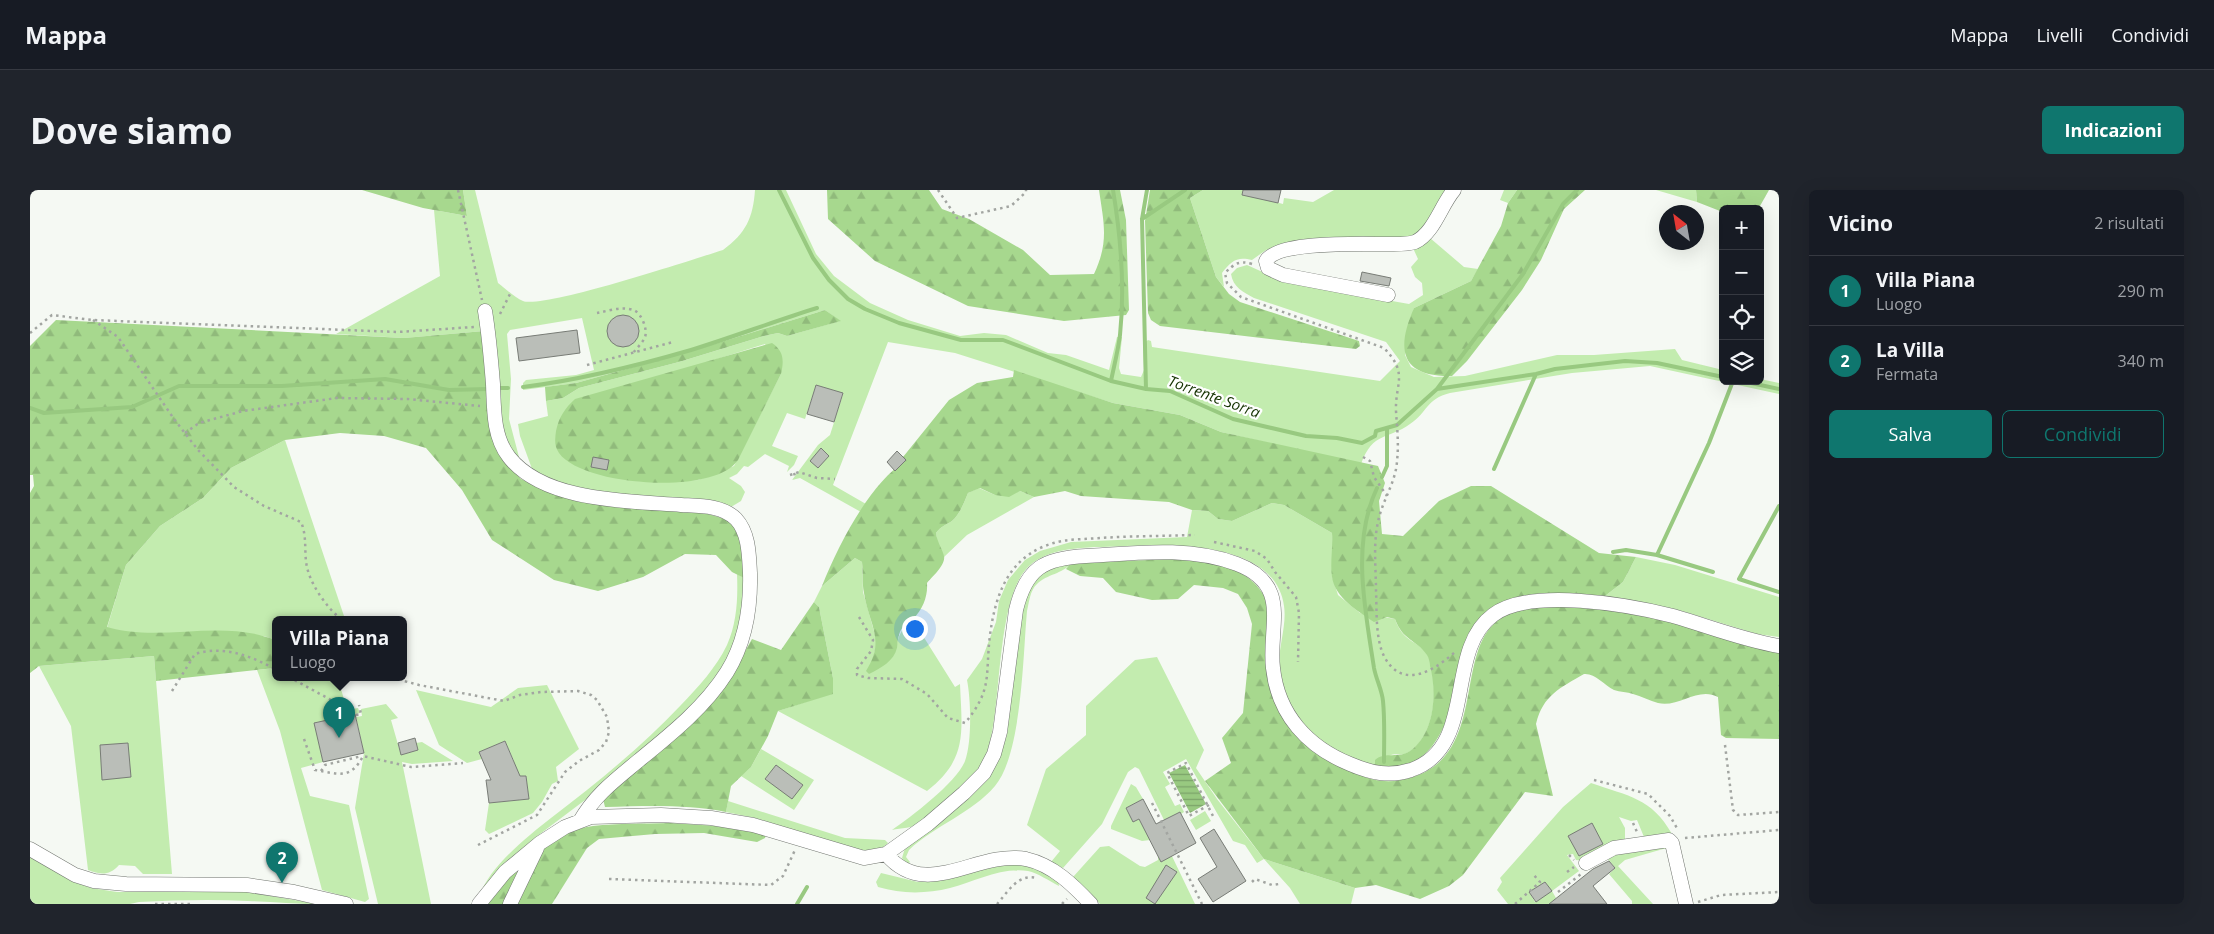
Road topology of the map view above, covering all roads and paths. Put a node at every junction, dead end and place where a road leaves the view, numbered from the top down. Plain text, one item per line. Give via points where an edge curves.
1 (458, 190) edge
2 (938, 190) edge
3 (1026, 190) edge
4 (1454, 190) edge
5 (1268, 268) junction
6 (511, 292) dead end
7 (1388, 295) dead end
8 (485, 311) joint
9 (597, 313) dead end
10 (92, 320) junction
11 (487, 325) junction
12 (30, 333) edge
13 (673, 342) dead end
14 (633, 353) junction
15 (587, 365) dead end
16 (492, 407) junction
17 (185, 433) junction
18 (1363, 457) dead end
19 (794, 474) junction
20 (790, 475) dead end
21 (796, 479) dead end
22 (835, 479) dead end
23 (1387, 496) junction
24 (336, 616) edge
25 (859, 617) dead end
26 (1779, 646) edge
27 (1457, 650) dead end
28 (988, 652) dead end
29 (272, 668) edge
30 (296, 681) edge
31 (404, 681) edge
32 (172, 691) dead end
33 (358, 705) dead end
34 (348, 706) dead end
35 (356, 716) dead end
36 (304, 739) dead end
37 (1725, 745) dead end
38 (363, 756) junction
39 (463, 762) dead end
40 (321, 771) junction
41 (1594, 780) dead end
42 (1152, 803) dead end
43 (1209, 805) junction
44 (1779, 812) edge
45 (1214, 818) dead end
46 (580, 821) junction
47 (1779, 830) edge
48 (800, 839) junction
49 (1677, 840) junction
50 (540, 843) junction
51 (478, 845) dead end
52 (30, 849) edge
53 (886, 854) junction
54 (1586, 863) joint
55 (1533, 874) dead end
56 (609, 879) dead end
57 (1040, 880) dead end
58 (1252, 882) dead end
59 (1279, 884) dead end
60 (1558, 892) dead end
61 (1779, 892) edge
62 (156, 904) edge
63 (192, 904) edge
64 (346, 904) edge
65 (479, 904) edge
66 (510, 904) edge
67 (996, 904) edge
68 (1091, 904) edge
69 (1202, 904) edge
70 (1515, 904) edge
71 (1688, 904) edge

1 - 8 path
2 - 3 path via 957,218 1012,206
4 - 5 street via 1428,230 1414,242 1283,249 1269,256 1266,261
5 - 7 street via 1283,275
5 - 23 path via 1244,262 1234,264 1226,273 1227,284 1241,297 1384,348 1393,357 1400,380 1396,409 1397,462
6 - 11 path via 499,315
8 - 11 street
9 - 14 path via 616,309 633,310 640,315 646,330 645,338
10 - 11 path via 398,332
10 - 12 path via 52,315
10 - 17 path via 118,337
11 - 16 street
13 - 14 path
14 - 15 path
16 - 17 path via 337,398 227,414
16 - 46 street via 498,436 508,456 527,476 559,489 612,500 718,509 736,520 746,536 750,605 744,638 727,672 706,700 673,732 600,792
17 - 24 path via 234,487 264,506 301,522 306,534 308,572
18 - 23 path via 1370,461 1374,477
19 - 20 path
19 - 21 path
19 - 22 path via 799,472 816,478
23 - 27 path via 1377,523 1375,554 1377,619 1385,658 1394,669 1416,675 1437,668
25 - 28 path via 874,640 871,651 857,669 857,675 902,679 927,694 948,718 965,724 986,689
26 - 53 street via 1657,612 1599,603 1550,600 1511,606 1496,612 1476,634 1450,733 1443,745 1418,768 1385,775 1325,752 1304,736 1293,722 1283,704 1273,667 1276,612 1273,597 1266,584 1254,573 1218,559 1174,552 1056,559 1038,568 1020,593 1000,732 984,773 928,824
29 - 32 path via 244,654 207,650 195,654
30 - 34 path via 342,706
31 - 51 path via 504,701 542,692 578,691 597,700 607,717 609,732 606,742 565,772 537,815
33 - 35 path via 361,714
36 - 40 path via 315,770
37 - 44 path via 1733,810 1738,815
38 - 39 path via 411,767
38 - 40 path via 325,765
38 - 40 path via 356,769 344,774
41 - 49 path via 1648,794 1670,816
42 - 69 path
43 - 43 path via 1186,763 1167,773 1189,816
43 - 45 path
46 - 48 street via 616,816 711,818 753,825
46 - 50 street
47 - 49 path
48 - 53 street via 864,858
48 - 56 path via 783,876 771,885
49 - 54 street via 1614,848
49 - 71 street
50 - 65 street via 505,872
50 - 66 street
52 - 64 street via 75,876 94,881 247,885
53 - 68 street via 894,864 920,875 935,875 1006,859 1028,860 1063,877
54 - 60 path via 1584,871
55 - 70 path via 1540,882
57 - 67 path via 1020,879
58 - 59 path via 1256,879
61 - 71 path via 1721,895
62 - 63 path

